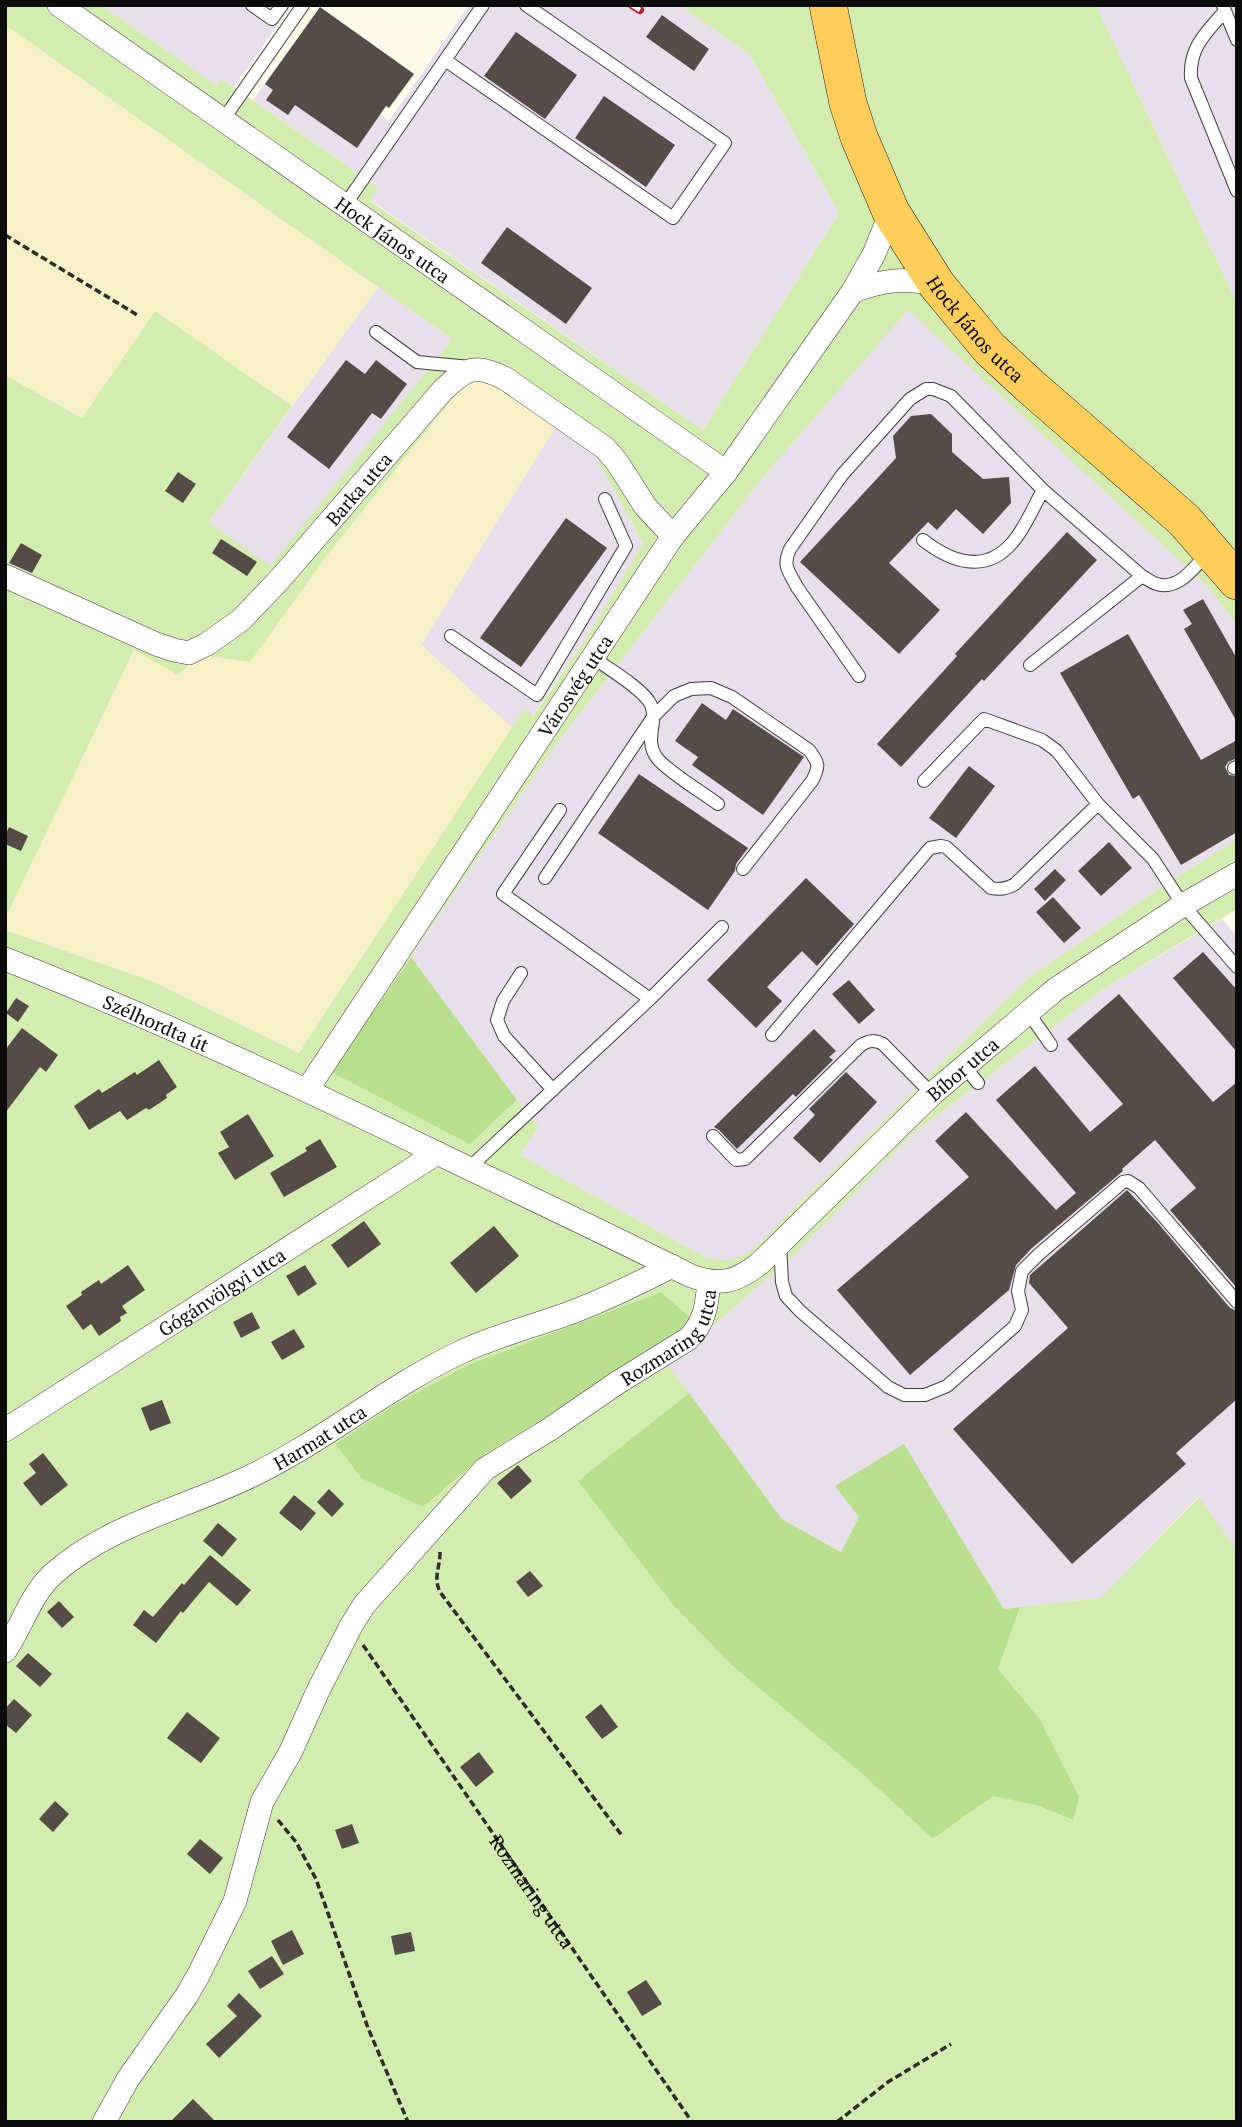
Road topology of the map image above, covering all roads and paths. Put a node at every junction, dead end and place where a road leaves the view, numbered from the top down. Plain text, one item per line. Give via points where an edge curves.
1 (59, 5) edge
2 (252, 5) edge
3 (282, 5) edge
4 (303, 5) edge
5 (484, 5) edge
6 (526, 5) edge
7 (828, 5) edge
8 (1224, 8) edge
9 (1237, 40) edge
10 (445, 60) junction
11 (223, 120) junction
12 (1237, 191) edge
13 (345, 205) junction
14 (891, 212) junction
15 (5, 235) edge
16 (937, 285) junction
17 (853, 291) junction
18 (139, 316) dead end
19 (376, 332) dead end
20 (481, 369) junction
21 (726, 472) junction
22 (1043, 490) junction
23 (605, 499) dead end
24 (673, 536) junction
25 (923, 540) dead end
26 (1210, 550) junction
27 (5, 576) edge
28 (1142, 576) junction
29 (1237, 580) edge
30 (451, 636) dead end
31 (592, 657) junction
32 (1030, 665) dead end
33 (859, 676) dead end
34 (563, 677) junction
35 (653, 717) junction
36 (924, 781) dead end
37 (718, 804) dead end
38 (1098, 804) junction
39 (560, 810) dead end
40 (743, 870) dead end
41 (1237, 874) edge
42 (545, 878) dead end
43 (1183, 905) junction
44 (722, 927) dead end
45 (5, 959) edge
46 (1237, 967) edge
47 (521, 973) dead end
48 (650, 999) junction
49 (1028, 1012) junction
50 (772, 1035) dead end
51 (1051, 1045) dead end
52 (307, 1090) junction
53 (553, 1090) junction
54 (932, 1094) junction
55 (713, 1136) dead end
56 (437, 1153) junction
57 (469, 1168) junction
58 (780, 1244) junction
59 (672, 1266) junction
60 (709, 1282) junction
61 (1237, 1302) edge
62 (5, 1430) edge
63 (440, 1522) junction
64 (351, 1626) junction
65 (9, 1636) edge
66 (262, 1802) junction
67 (623, 1837) dead end
68 (951, 2044) dead end
69 (104, 2122) edge
70 (408, 2122) edge
71 (692, 2122) edge
72 (837, 2122) edge

1 - 11 street, Hock János utca
2 - 3 lane via 272,19
4 - 11 lane
5 - 10 lane
6 - 10 lane via 725,143 673,218
7 - 14 main road, Hock János utca via 848,103
8 - 9 lane
8 - 12 lane via 1195,47 1190,68
10 - 13 lane
11 - 13 street, Hock János utca
13 - 21 street, Hock János utca
14 - 16 main road, Hock János utca
14 - 17 street, Városvég utca
15 - 18 path
16 - 17 street via 888,280
16 - 26 main road, Hock János utca via 990,349 1184,520
17 - 21 street, Városvég utca
19 - 20 lane via 417,362
20 - 24 street via 506,379 605,448 645,506
20 - 27 street, Barka utca via 458,375 443,390 241,620 189,653 156,644
21 - 24 street, Városvég utca
22 - 25 lane via 1013,542 981,562 961,562
22 - 28 lane
22 - 33 lane via 951,396 926,389 910,399 842,475 785,560 797,587
23 - 34 lane via 626,546
24 - 31 street, Városvég utca
26 - 28 lane via 1180,580 1168,585
26 - 29 main road, Hock János utca
28 - 32 lane
30 - 34 lane via 537,695
31 - 34 street, Városvég utca
31 - 35 lane via 645,696
34 - 52 street, Városvég utca
35 - 37 lane via 650,744 657,758
35 - 40 lane via 674,696 711,688 732,696 809,750 818,762 812,781
35 - 42 lane
36 - 38 lane via 984,719 1042,740 1057,751
38 - 43 lane via 1153,859
38 - 50 lane via 1010,887 991,887 946,847 930,848
39 - 48 lane via 503,894
41 - 43 street, Bíbor utca
43 - 46 lane
43 - 49 street, Bíbor utca
44 - 48 lane
45 - 52 street, Szélhordta út
47 - 53 lane via 496,1020 504,1036
48 - 53 lane
49 - 51 lane
49 - 54 street, Bíbor utca via 971,1074
52 - 56 street, Rozmaring utca
53 - 57 lane
54 - 55 lane via 883,1044 869,1041 745,1159 736,1160
54 - 58 street, Bíbor utca via 903,1134
56 - 57 street, Rozmaring utca
56 - 62 street, Gógánvölgyi utca
57 - 59 street, Rozmaring utca
58 - 60 street, Bíbor utca via 742,1276
58 - 61 lane via 786,1296 888,1387 904,1395 925,1395 947,1386 1015,1326 1022,1310 1018,1290 1022,1271 1123,1182 1139,1188
59 - 60 street, Rozmaring utca
59 - 65 street, Harmat utca via 577,1310 462,1351 407,1380 273,1465 77,1554 41,1587
60 - 63 street, Rozmaring utca via 704,1317 688,1339 485,1469
63 - 64 street, Rozmaring utca via 364,1605
63 - 67 path via 435,1582 440,1592
64 - 66 street, Rozmaring utca
64 - 71 path, Rozmaring utca
66 - 69 street, Rozmaring utca via 235,1901 199,1974
66 - 70 path via 296,1842 316,1879
68 - 72 path via 888,2082

